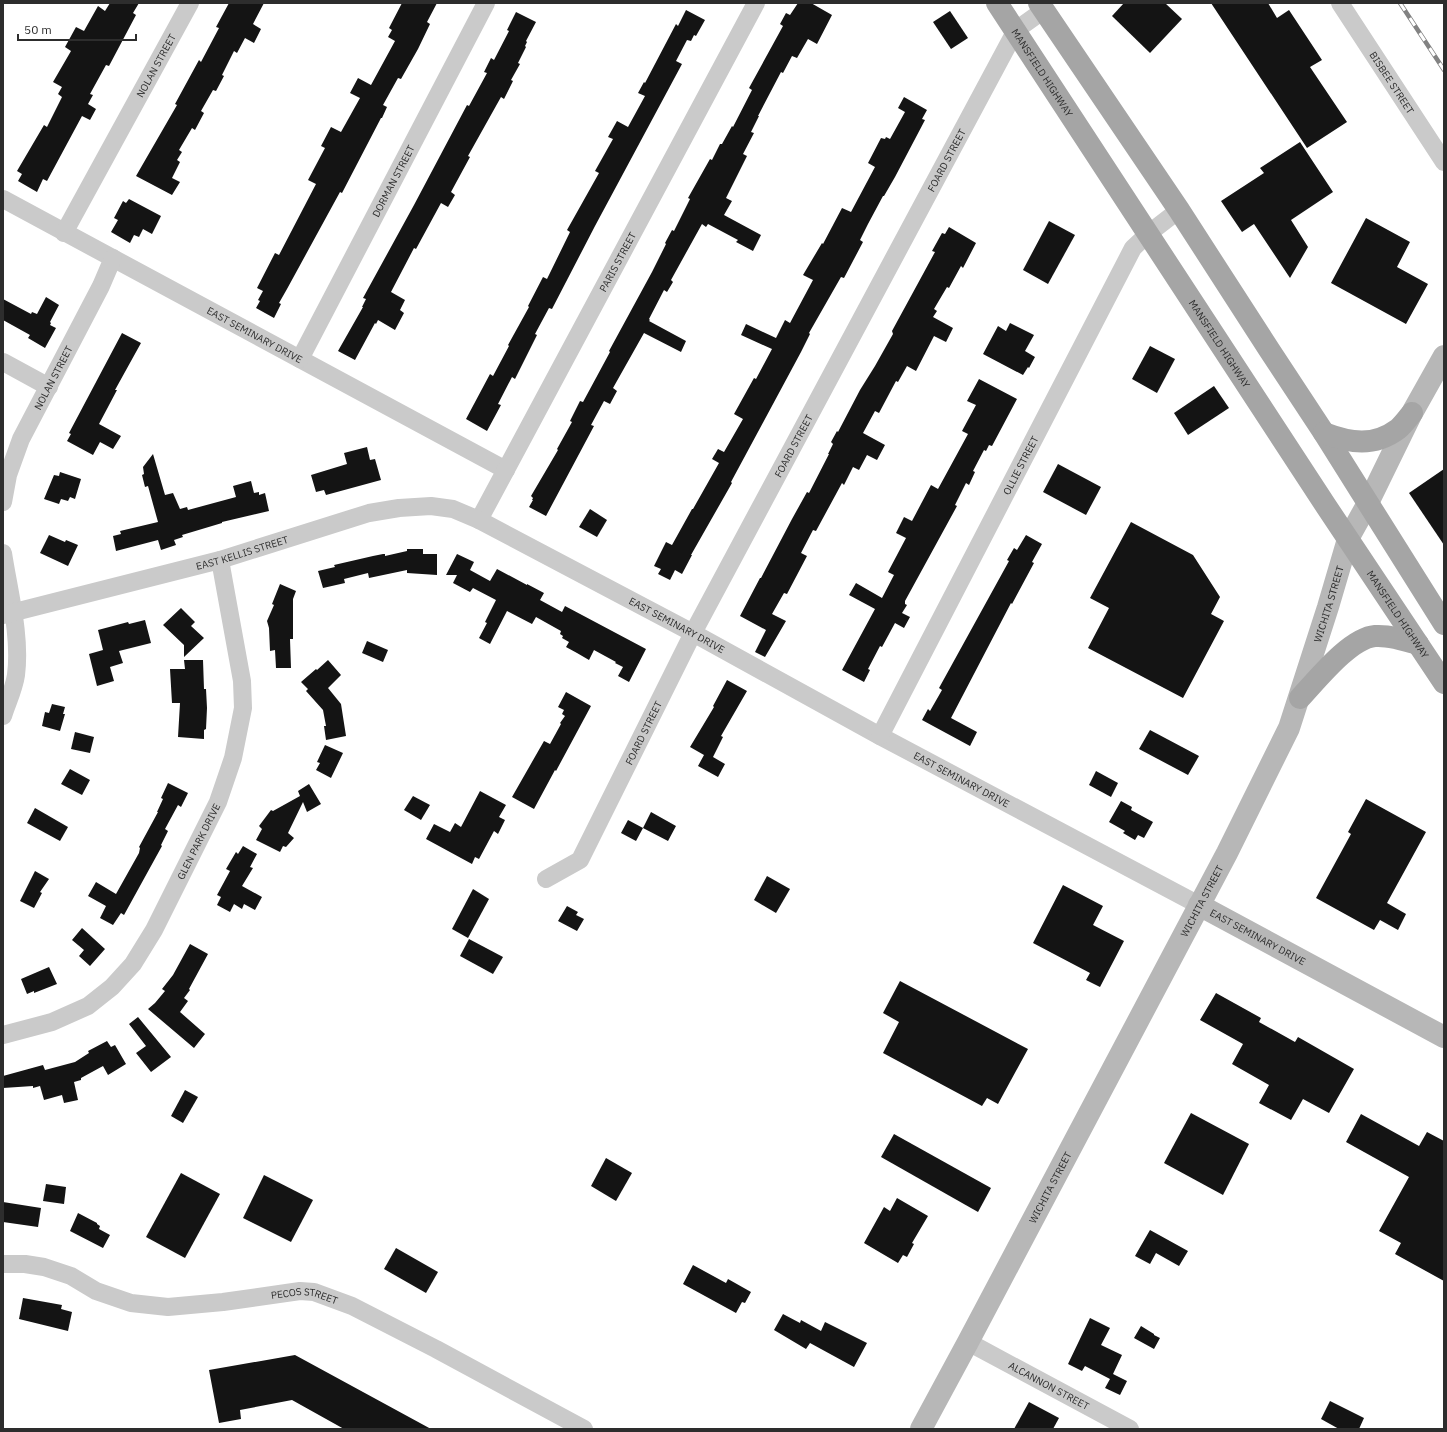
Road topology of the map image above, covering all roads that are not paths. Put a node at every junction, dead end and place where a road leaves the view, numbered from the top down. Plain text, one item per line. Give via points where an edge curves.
1 (190, 3) edge
2 (486, 3) edge
3 (756, 3) edge
4 (997, 3) edge
5 (1340, 3) edge
6 (1041, 6) edge
7 (1016, 30) junction
8 (1444, 162) edge
9 (3, 199) edge
10 (1179, 210) junction
11 (64, 233) junction
12 (1148, 234) junction
13 (114, 258) junction
14 (1444, 356) edge
15 (300, 359) junction
16 (3, 362) edge
17 (49, 387) junction
18 (1412, 413) junction
19 (1324, 433) junction
20 (506, 470) junction
21 (3, 502) edge
22 (1368, 503) junction
23 (479, 520) junction
24 (1348, 538) junction
25 (3, 553) edge
26 (220, 560) junction
27 (8, 614) edge
28 (1444, 624) edge
29 (692, 633) junction
30 (1418, 644) junction
31 (1444, 683) edge
32 (1300, 698) junction
33 (3, 716) edge
34 (880, 736) junction
35 (546, 879) dead end
36 (1199, 906) junction
37 (3, 1035) edge
38 (1444, 1037) edge
39 (3, 1264) edge
40 (968, 1342) junction
41 (584, 1429) edge
42 (920, 1429) edge
43 (1130, 1429) edge

1 - 11 street, NOLAN STREET
2 - 15 street, DORMAN STREET
3 - 20 street, PARIS STREET
4 - 7 main road, MANSFIELD HIGHWAY
5 - 8 street, BISBEE STREET
6 - 7 street, FOARD STREET
6 - 10 main road
7 - 12 main road, MANSFIELD HIGHWAY
7 - 29 street, FOARD STREET
9 - 11 street, EAST SEMINARY DRIVE
10 - 12 street, OLLIE STREET
10 - 19 main road
11 - 13 street, EAST SEMINARY DRIVE
12 - 24 main road, MANSFIELD HIGHWAY
12 - 34 street, OLLIE STREET via 1133,248
13 - 15 street, EAST SEMINARY DRIVE
13 - 17 street, NOLAN STREET
14 - 18 main road, WICHITA STREET
15 - 20 street, EAST SEMINARY DRIVE
16 - 17 street
17 - 21 street, NOLAN STREET via 21,439 8,475
18 - 19 main road via 1399,429 1380,439 1359,443
18 - 22 main road, WICHITA STREET
19 - 22 main road
20 - 23 street, PARIS STREET
22 - 24 main road, WICHITA STREET
22 - 28 main road
23 - 26 street, EAST KELLIS STREET via 453,509 431,506 369,512
23 - 29 street, EAST SEMINARY DRIVE
24 - 30 main road, MANSFIELD HIGHWAY
24 - 32 main road, WICHITA STREET
25 - 27 street
26 - 27 street, EAST KELLIS STREET
26 - 37 street, GLEN PARK DRIVE via 242,681 243,708 233,758 218,802 154,930 133,964 117,982 88,1006 52,1022
27 - 33 street via 17,654 15,676
29 - 34 street, EAST SEMINARY DRIVE
29 - 35 street, FOARD STREET via 580,860
30 - 31 main road, MANSFIELD HIGHWAY
30 - 32 main road via 1375,636 1356,642
32 - 36 main road, WICHITA STREET via 1289,728
34 - 36 street, EAST SEMINARY DRIVE
36 - 38 main road, EAST SEMINARY DRIVE
36 - 40 main road, WICHITA STREET
39 - 41 street, PECOS STREET via 44,1267 71,1276 96,1291 131,1303 168,1307 300,1291 314,1292 352,1306
40 - 42 main road, WICHITA STREET
40 - 43 street, ALCANNON STREET

